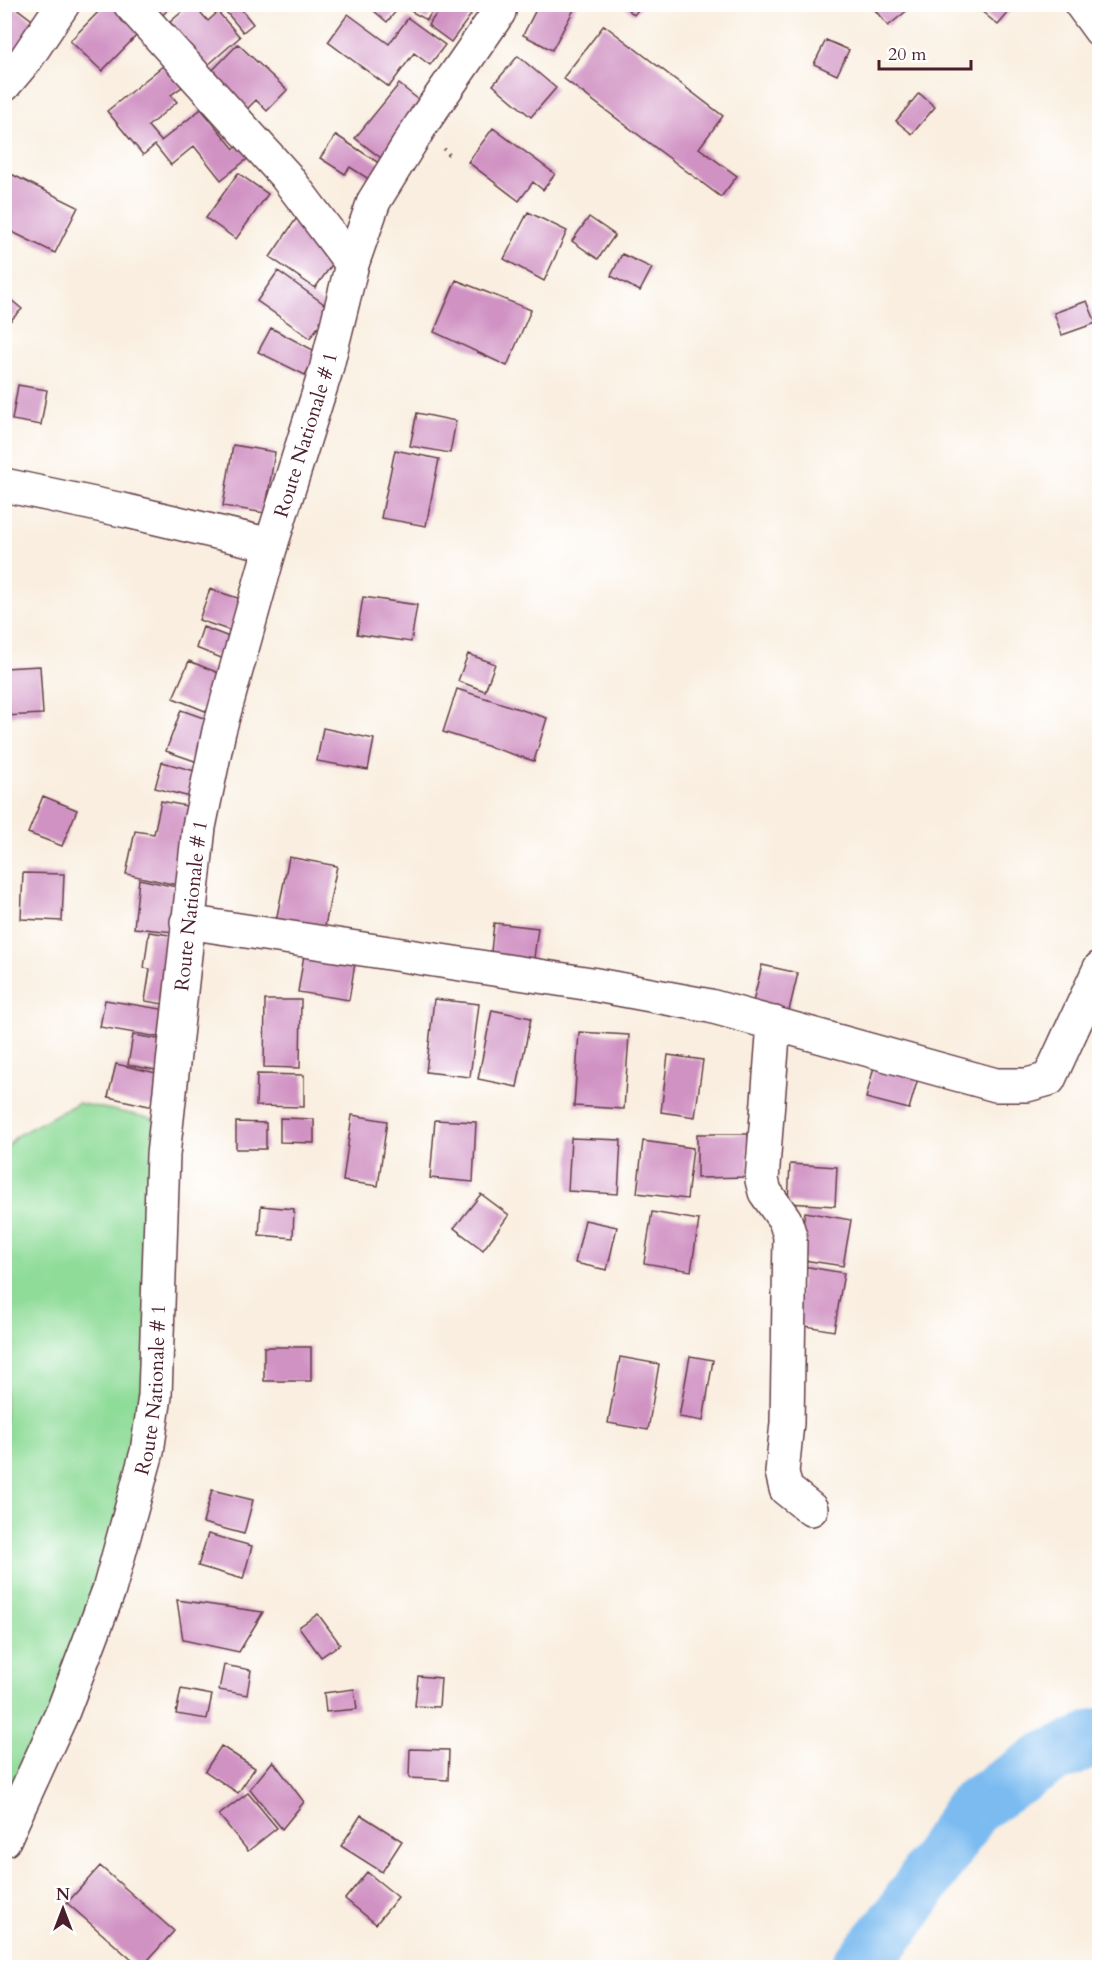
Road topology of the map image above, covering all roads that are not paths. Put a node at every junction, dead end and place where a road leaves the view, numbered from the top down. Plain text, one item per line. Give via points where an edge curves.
1 (63, 4) edge
2 (130, 4) edge
3 (1081, 4) edge
4 (496, 7) edge
5 (1100, 30) edge
6 (4, 85) edge
7 (352, 264) junction
8 (4, 485) edge
9 (271, 545) junction
10 (187, 922) junction
11 (1100, 968) edge
12 (774, 1023) junction
13 (811, 1509) dead end
14 (4, 1840) edge

1 - 6 street
2 - 7 street via 285,176
3 - 5 street
4 - 7 street, Route Nationale # 1 via 374,201
7 - 9 street, Route Nationale # 1 via 326,370
8 - 9 street
9 - 10 street, Route Nationale # 1 via 219,732 199,827
10 - 12 street via 591,984 710,1006
10 - 14 street, Route Nationale # 1 via 163,1155 155,1396 147,1452 110,1590 63,1711
11 - 12 street via 1049,1079 1027,1085 996,1085
12 - 13 street via 762,1180 790,1236 787,1423 782,1472 786,1489

